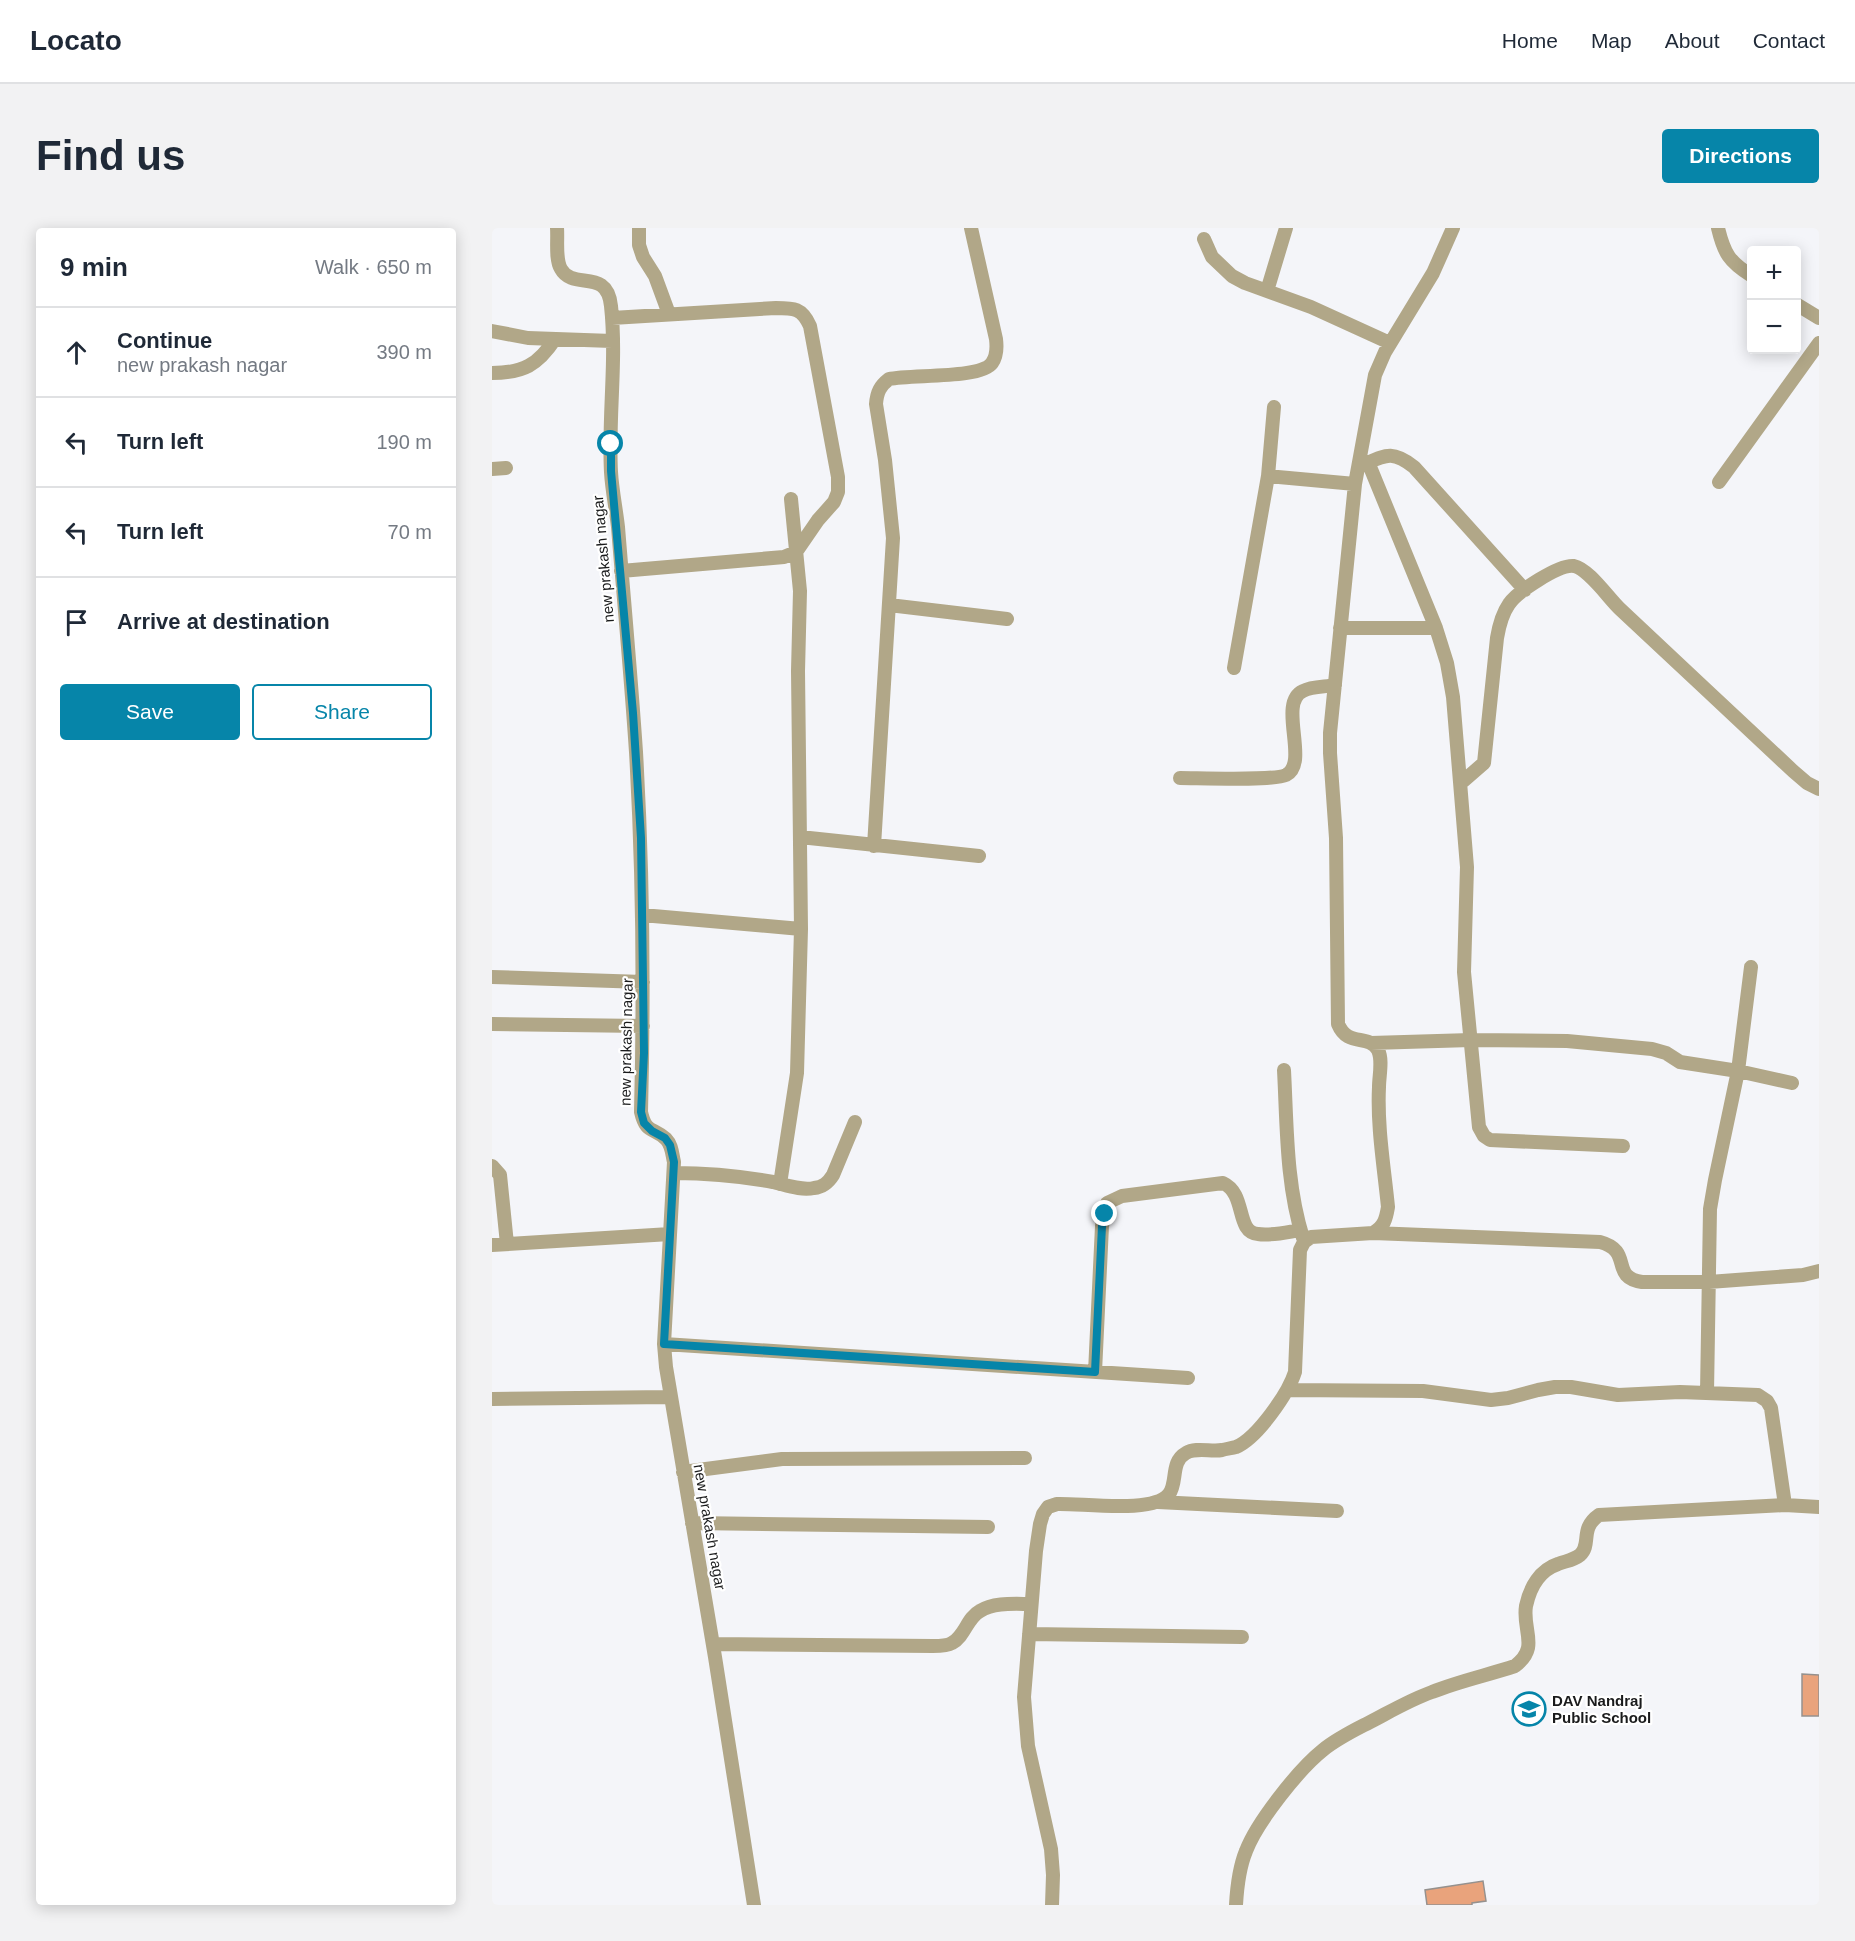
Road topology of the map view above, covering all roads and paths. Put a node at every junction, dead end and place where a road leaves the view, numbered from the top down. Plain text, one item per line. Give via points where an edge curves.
1 (557, 228) edge
2 (639, 228) edge
3 (970, 228) edge
4 (1286, 228) edge
5 (1453, 228) edge
6 (1718, 228) edge
7 (1204, 239) dead end
8 (1747, 273) edge
9 (1267, 291) junction
10 (1801, 307) edge
11 (669, 315) junction
12 (612, 318) junction
13 (1819, 318) edge
14 (492, 331) edge
15 (555, 339) junction
16 (612, 341) junction
17 (1390, 342) junction
18 (1819, 343) edge
19 (492, 374) edge
20 (1274, 407) dead end
21 (1363, 464) junction
22 (506, 468) dead end
23 (492, 469) edge
24 (1268, 476) junction
25 (1719, 482) dead end
26 (1355, 484) junction
27 (791, 499) dead end
28 (796, 552) junction
29 (621, 571) junction
30 (1525, 590) junction
31 (889, 604) junction
32 (1007, 619) dead end
33 (1340, 628) junction
34 (1436, 628) junction
35 (1234, 668) dead end
36 (1335, 685) junction
37 (1180, 778) dead end
38 (1461, 783) junction
39 (1819, 789) edge
40 (801, 837) junction
41 (874, 846) junction
42 (979, 856) dead end
43 (642, 915) junction
44 (801, 929) junction
45 (1751, 967) dead end
46 (492, 977) edge
47 (643, 982) junction
48 (492, 1024) edge
49 (643, 1026) junction
50 (1471, 1040) junction
51 (1371, 1043) junction
52 (1284, 1070) dead end
53 (1738, 1071) junction
54 (1792, 1083) dead end
55 (855, 1122) dead end
56 (1623, 1146) dead end
57 (492, 1166) edge
58 (674, 1173) junction
59 (780, 1184) junction
60 (1373, 1233) junction
61 (670, 1234) junction
62 (1302, 1236) junction
63 (507, 1244) junction
64 (492, 1245) edge
65 (1819, 1271) edge
66 (1709, 1282) junction
67 (664, 1344) junction
68 (1095, 1372) junction
69 (1188, 1378) dead end
70 (1287, 1390) junction
71 (1707, 1393) junction
72 (670, 1397) junction
73 (492, 1399) edge
74 (1025, 1458) dead end
75 (683, 1472) junction
76 (1158, 1502) junction
77 (1785, 1505) junction
78 (1819, 1507) edge
79 (1337, 1511) dead end
80 (692, 1523) junction
81 (988, 1527) dead end
82 (1031, 1604) junction
83 (1029, 1634) junction
84 (1242, 1637) dead end
85 (713, 1644) junction
86 (754, 1905) edge
87 (1052, 1905) edge
88 (1236, 1905) edge

1 - 12 street, new prakash nagar via 561,269 567,276 602,285 608,291
2 - 11 street via 639,245
3 - 31 street via 996,339 997,352 992,364 970,373 898,377 882,385 877,394 893,538
4 - 9 street
5 - 17 street via 1433,273
6 - 8 street via 1726,255
7 - 9 street via 1212,257 1232,276
9 - 17 street
10 - 13 street
11 - 12 street
11 - 28 street via 790,308 806,316 830,430 838,492
12 - 16 street, new prakash nagar
14 - 15 street
15 - 16 street
15 - 19 street via 544,355 521,370
16 - 29 street, new prakash nagar via 611,471
17 - 21 street via 1375,375
18 - 25 street
20 - 24 street
21 - 26 street
21 - 30 street via 1385,456 1400,457 1414,467
21 - 34 street
22 - 23 street
24 - 26 street
24 - 35 street
26 - 33 street
27 - 28 street
28 - 29 street via 784,557
28 - 40 street via 800,591
29 - 43 street, new prakash nagar via 641,838
30 - 38 street via 1509,603 1501,618 1484,763
30 - 39 street via 1564,567 1584,570 1612,602 1784,763
31 - 32 street
31 - 41 street
33 - 34 street
33 - 36 street
34 - 38 street via 1453,698
36 - 37 street via 1301,691 1294,699 1294,760 1292,770 1285,776
36 - 51 street via 1330,753 1336,838 1338,1024 1348,1038
38 - 50 street via 1467,867 1464,972
40 - 41 street
40 - 44 street
41 - 42 street
43 - 44 street
43 - 47 street, new prakash nagar
44 - 59 street via 797,1073
45 - 53 street
46 - 47 street
47 - 49 street, new prakash nagar
48 - 49 street
49 - 58 street, new prakash nagar via 641,1112 644,1123 670,1145
50 - 51 street
50 - 53 street via 1567,1041 1652,1049 1680,1062
50 - 56 street via 1479,1126 1484,1136 1490,1140
51 - 60 street via 1380,1060 1379,1107 1388,1207 1381,1229
52 - 62 street via 1294,1202
53 - 54 street
53 - 66 street via 1712,1194
55 - 59 street via 828,1183 805,1189
57 - 63 street via 500,1175
58 - 59 street via 713,1174
58 - 61 street, new prakash nagar
60 - 62 street
60 - 66 street via 1599,1242 1612,1245 1631,1280
61 - 63 street
61 - 67 street, new prakash nagar
62 - 68 street via 1255,1234 1248,1230 1237,1195 1223,1183 1122,1196 1107,1203 1102,1226
62 - 70 street via 1295,1372
63 - 64 street
65 - 66 street
66 - 71 street
67 - 68 street
67 - 72 street, new prakash nagar
68 - 69 street
70 - 71 street via 1394,1390 1491,1400 1556,1387 1618,1395
70 - 76 street via 1246,1441 1227,1449 1193,1450 1179,1458 1172,1489
71 - 77 street via 1758,1395 1772,1408
72 - 73 street
72 - 75 street, new prakash nagar
74 - 75 street via 782,1459
75 - 80 street, new prakash nagar
76 - 79 street
76 - 82 street via 1048,1507 1040,1524
77 - 78 street
77 - 88 street via 1599,1515 1587,1527 1581,1554 1544,1571 1531,1591 1526,1606 1528,1651 1524,1659 1515,1666 1415,1699 1322,1751 1287,1789 1246,1850
80 - 81 street
80 - 85 street, new prakash nagar
82 - 83 street
82 - 85 street via 995,1605 980,1610 951,1644
83 - 84 street
83 - 87 street via 1025,1720 1051,1849
85 - 86 street, new prakash nagar

